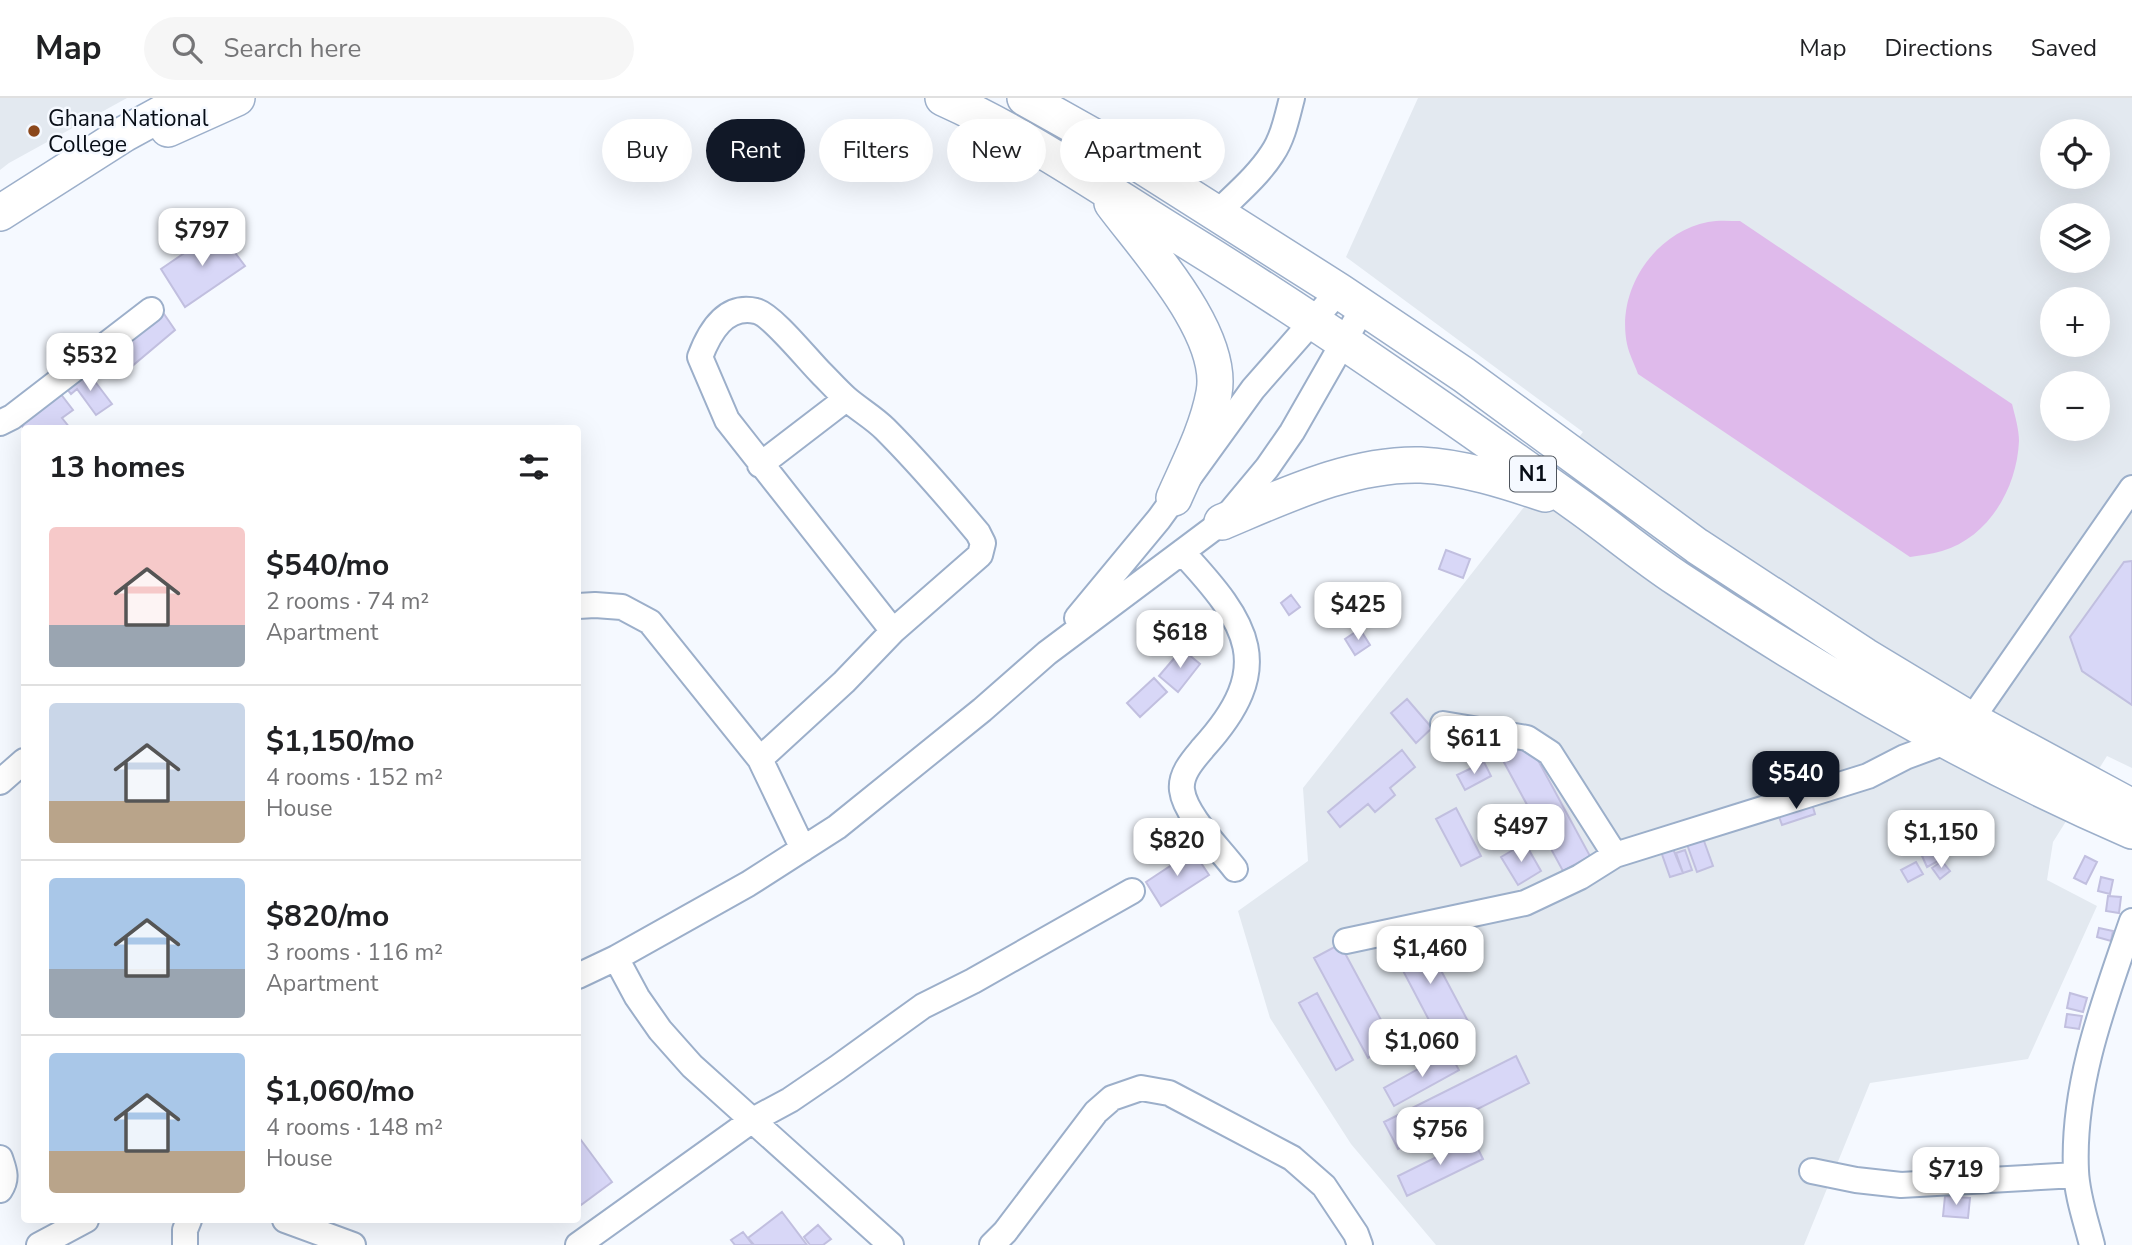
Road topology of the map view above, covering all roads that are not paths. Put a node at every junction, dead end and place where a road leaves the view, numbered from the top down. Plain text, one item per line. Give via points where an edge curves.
1 (237, 98) edge
2 (943, 98) edge
3 (1025, 98) edge
4 (1292, 98) edge
5 (183, 100) edge
6 (62, 175) junction
7 (1099, 187) junction
8 (0, 213) edge
9 (1216, 214) junction
10 (1351, 299) junction
11 (151, 310) dead end
12 (1312, 320) junction
13 (1343, 342) junction
14 (846, 398) junction
15 (0, 423) edge
16 (760, 464) junction
17 (2132, 488) edge
18 (1174, 498) junction
19 (1578, 506) junction
20 (1222, 522) junction
21 (1182, 552) junction
22 (581, 606) edge
23 (892, 631) junction
24 (1047, 653) junction
25 (1443, 724) dead end
26 (1959, 730) junction
27 (760, 759) junction
28 (21, 764) edge
29 (0, 782) edge
30 (2132, 807) edge
31 (2132, 831) edge
32 (803, 849) junction
33 (1615, 855) junction
34 (1235, 869) dead end
35 (1132, 891) dead end
36 (2132, 921) edge
37 (1346, 942) dead end
38 (616, 958) junction
39 (581, 975) edge
40 (751, 1121) junction
41 (0, 1158) edge
42 (1812, 1171) dead end
43 (2076, 1175) junction
44 (0, 1190) edge
45 (80, 1223) edge
46 (188, 1223) edge
47 (293, 1223) edge
48 (39, 1245) edge
49 (185, 1245) edge
50 (353, 1245) edge
51 (578, 1245) edge
52 (891, 1245) edge
53 (992, 1245) edge
54 (1360, 1245) edge
55 (2092, 1245) edge

1 - 6 highway
2 - 7 highway, N1 via 1010,132
3 - 9 highway, N1 via 1110,145
4 - 9 street via 1273,152
5 - 6 highway
6 - 8 highway
7 - 12 highway, N1
7 - 18 highway via 1182,297 1213,358 1214,391 1204,428
9 - 10 highway, N1
10 - 12 street
10 - 13 street
10 - 26 highway, N1 via 1464,375 1697,546 1865,656
11 - 15 street
12 - 13 highway, N1
12 - 18 street via 1253,389
13 - 19 highway, N1
13 - 20 street via 1292,432
14 - 16 street
14 - 16 street via 775,321 756,311 737,312 720,320 700,357 727,419
14 - 23 street via 883,426 919,464 983,543 980,555
16 - 23 street
17 - 26 street
18 - 24 street
19 - 20 highway via 1471,473 1421,466 1380,468 1333,479
19 - 26 highway, N1 via 1675,577 1773,640
20 - 21 street
21 - 24 street
21 - 34 street via 1226,604 1248,653 1247,677 1234,708 1185,771 1181,786 1184,803
22 - 27 street via 622,607 650,622
23 - 27 street
24 - 32 street via 878,795
25 - 33 street via 1527,738 1550,753
26 - 30 highway, N1
26 - 31 highway, N1 via 2065,802
26 - 33 street via 1868,776
27 - 32 street
28 - 29 street
32 - 38 street
33 - 37 street via 1525,903
35 - 40 street via 923,1006 837,1069
36 - 43 street via 2082,1086
38 - 39 street
38 - 40 street via 660,1030
40 - 51 street
40 - 52 street
41 - 44 street via 5,1172
42 - 43 street via 1901,1185
43 - 55 street
45 - 48 street
46 - 49 street
47 - 50 street
53 - 54 street via 1096,1112 1112,1098 1141,1088 1169,1093 1292,1158 1324,1186

